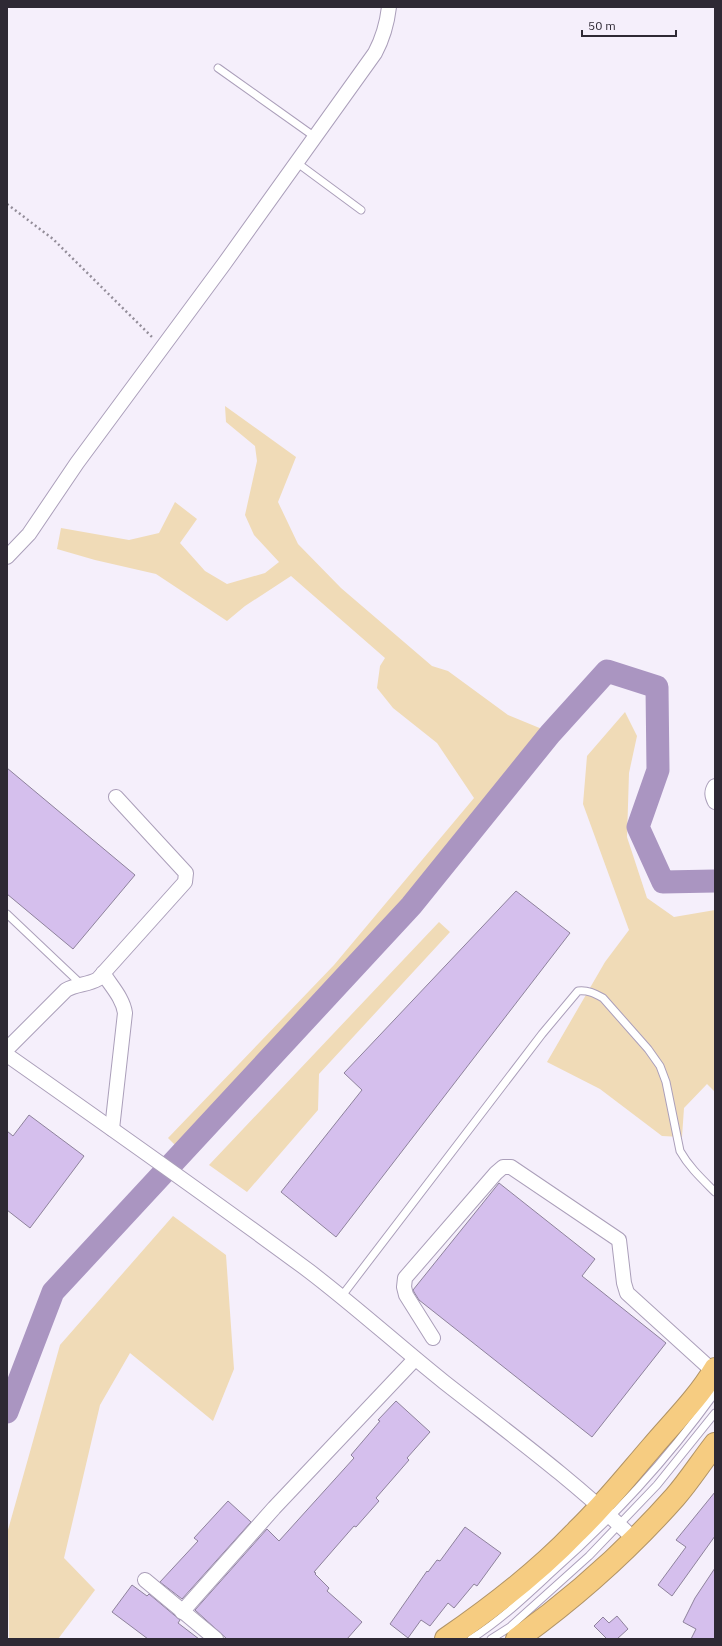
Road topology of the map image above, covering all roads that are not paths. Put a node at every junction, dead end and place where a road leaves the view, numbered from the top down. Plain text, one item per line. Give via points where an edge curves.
1 (389, 7) edge
2 (218, 68) dead end
3 (315, 137) junction
4 (296, 162) junction
5 (361, 210) dead end
6 (7, 557) edge
7 (715, 786) edge
8 (116, 797) dead end
9 (715, 802) edge
10 (7, 914) edge
11 (103, 973) junction
12 (82, 984) junction
13 (7, 1049) edge
14 (7, 1054) edge
15 (112, 1129) junction
16 (715, 1192) edge
17 (341, 1297) junction
18 (433, 1338) dead end
19 (415, 1359) junction
20 (714, 1370) edge
21 (715, 1393) edge
22 (715, 1413) edge
23 (715, 1444) edge
24 (617, 1522) junction
25 (145, 1580) dead end
26 (182, 1612) junction
27 (216, 1639) edge
28 (446, 1639) edge
29 (471, 1639) edge
30 (491, 1639) edge
31 (517, 1639) edge

1 - 3 street via 388,23 375,53
2 - 3 lane
3 - 4 street
4 - 5 lane
4 - 6 street via 77,463 29,534
7 - 9 street via 712,797
8 - 11 street via 186,876 181,887
10 - 12 lane
11 - 12 street via 91,983
11 - 15 street via 120,998 125,1013
12 - 13 street via 66,990
14 - 15 street
15 - 17 street via 221,1205
16 - 17 lane via 696,1174 680,1151 666,1082 660,1066 648,1048 603,998 586,990 578,991 542,1034
17 - 19 street
18 - 20 street via 406,1295 405,1278 496,1173 503,1167 511,1167 619,1240 627,1294
19 - 24 street
19 - 26 street via 274,1508
20 - 24 highway via 691,1402
21 - 24 lane
22 - 24 lane via 657,1485
23 - 24 highway via 675,1497
24 - 28 highway via 576,1533 475,1619
24 - 29 lane via 501,1619
24 - 30 lane via 589,1556 506,1630
24 - 31 highway via 544,1619
25 - 26 street
26 - 27 street

